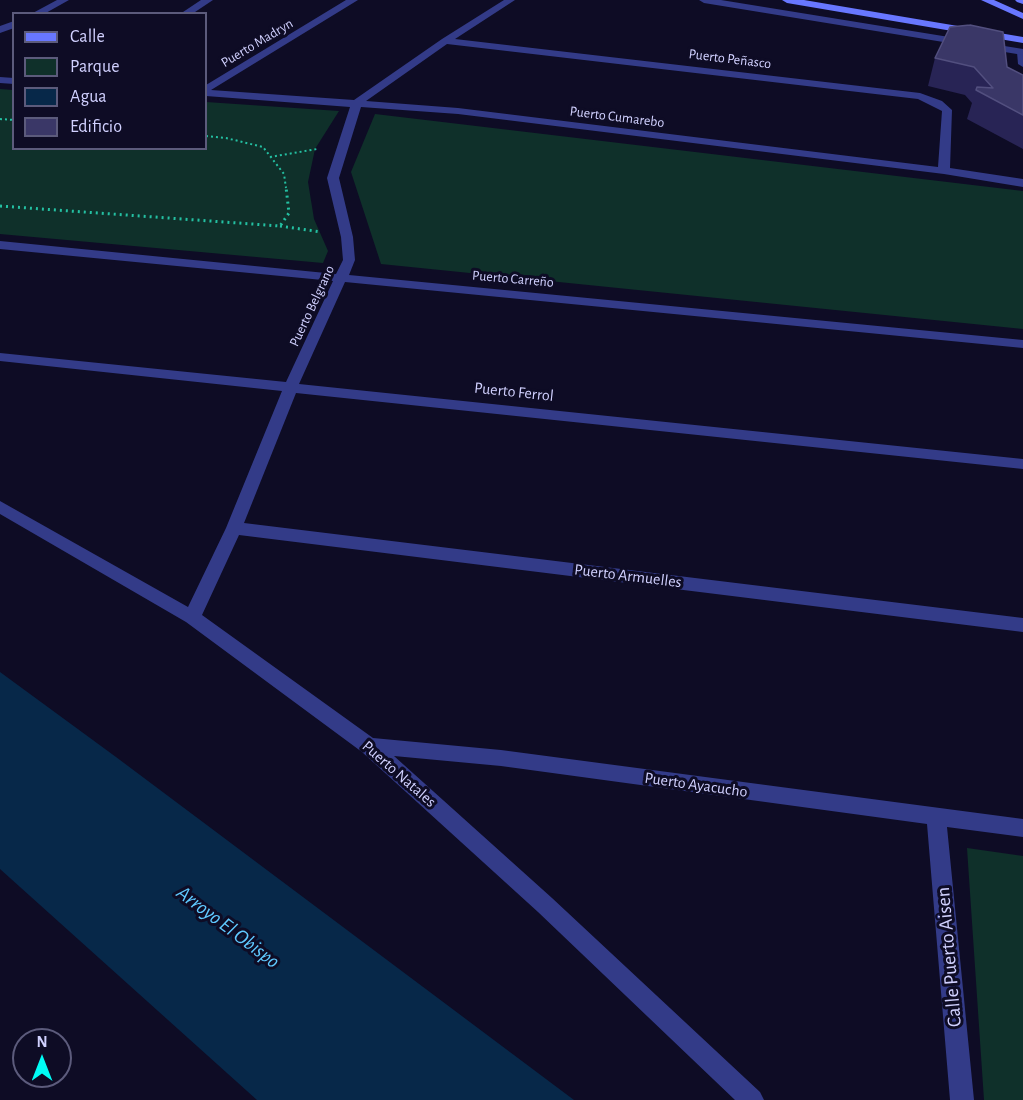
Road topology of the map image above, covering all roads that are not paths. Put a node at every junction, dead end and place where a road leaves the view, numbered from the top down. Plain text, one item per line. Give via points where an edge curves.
1 (64, 0) edge
2 (208, 0) edge
3 (353, 0) edge
4 (510, 0) edge
5 (704, 0) edge
6 (787, 0) edge
7 (986, 0) edge
8 (39, 12) edge
9 (187, 12) edge
10 (1023, 16) edge
11 (445, 40) junction
12 (1023, 40) edge
13 (1022, 52) edge
14 (1023, 64) edge
15 (207, 90) edge
16 (207, 91) edge
17 (357, 103) junction
18 (944, 171) junction
19 (1023, 183) edge
20 (0, 245) edge
21 (341, 279) junction
22 (1023, 344) edge
23 (0, 357) edge
24 (291, 386) junction
25 (1023, 464) edge
26 (0, 507) edge
27 (234, 528) junction
28 (192, 617) junction
29 (1023, 624) edge
30 (369, 746) junction
31 (936, 815) junction
32 (1023, 828) edge
33 (752, 1100) edge
34 (962, 1100) edge

1 - 8 street
2 - 9 street
3 - 15 street, Puerto Madryn
4 - 11 street
5 - 13 street
6 - 12 main road
7 - 10 main road
11 - 17 street
11 - 18 street, Puerto Peñasco via 920,96 947,110
13 - 14 street
16 - 17 street, Puerto Cumarebo
17 - 18 street, Puerto Cumarebo via 458,111
17 - 21 street, Puerto Belgrano via 333,178 349,260
18 - 19 street, Puerto Cumarebo
20 - 21 street, Puerto Carreño
21 - 22 street, Puerto Carreño
21 - 24 street, Puerto Belgrano
23 - 24 street, Puerto Ferrol
24 - 25 street, Puerto Ferrol
24 - 27 street, Puerto Belgrano
26 - 28 street, Puerto Natales
27 - 28 street, Puerto Belgrano
27 - 29 street, Puerto Armuelles
28 - 30 street, Puerto Natales
30 - 31 street, Puerto Ayacucho via 501,758
30 - 33 street, Puerto Natales
31 - 32 street, Puerto Ayacucho
31 - 34 street, Calle Puerto Aisen

